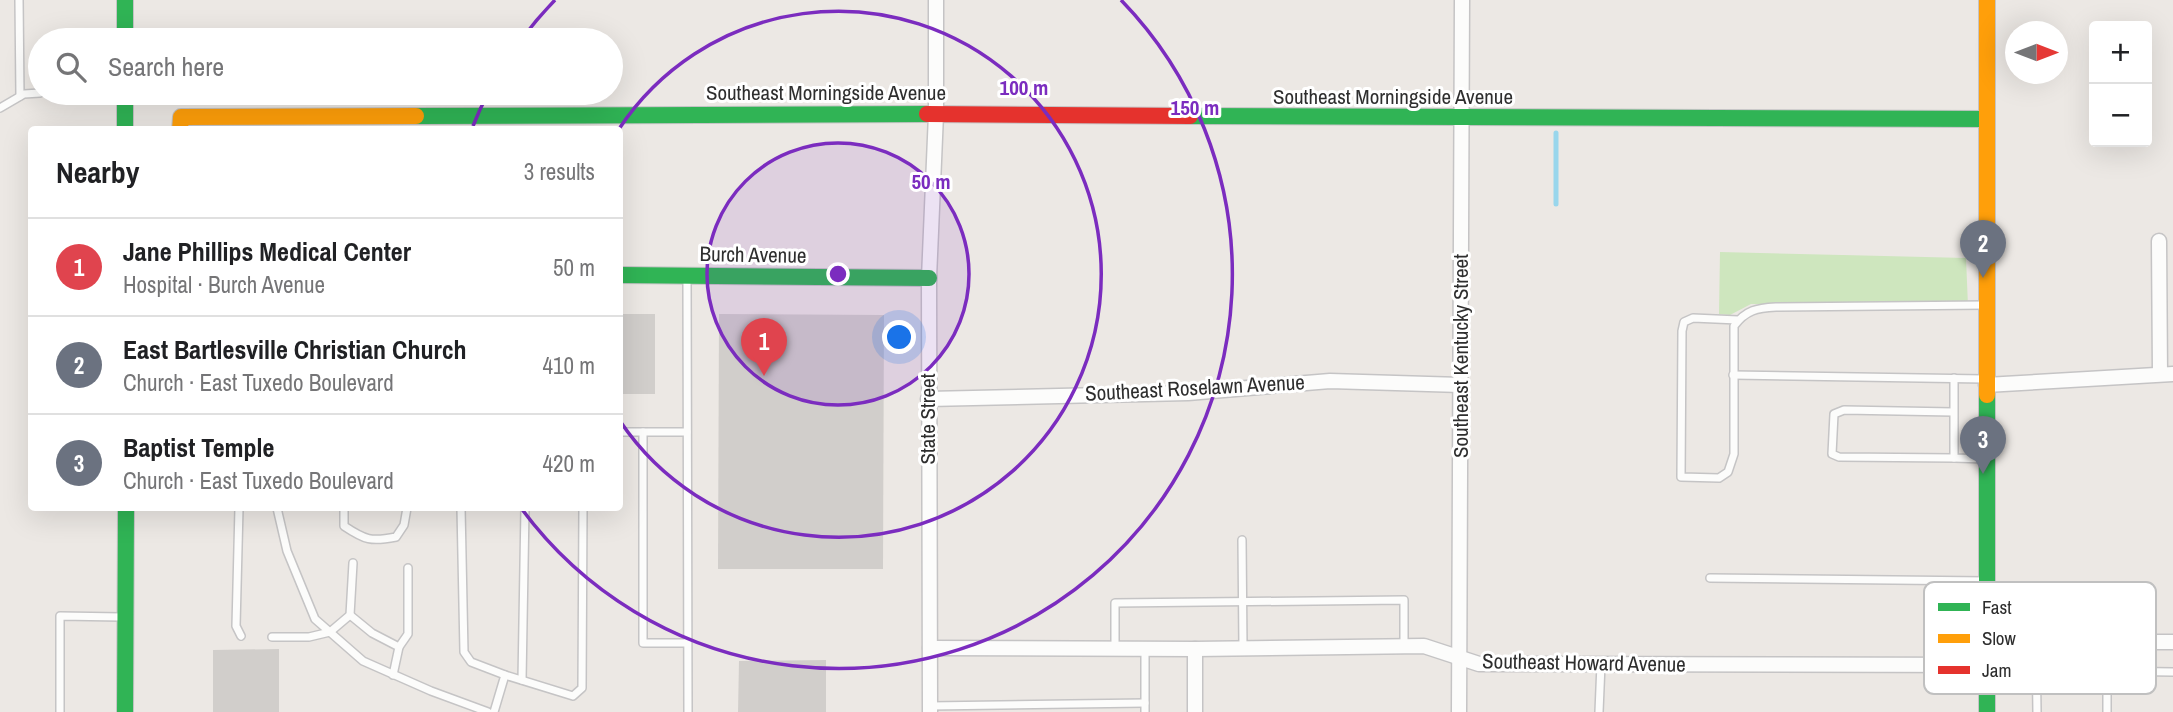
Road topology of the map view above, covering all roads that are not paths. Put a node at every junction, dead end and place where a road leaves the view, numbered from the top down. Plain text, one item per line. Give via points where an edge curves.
1 (19, 0) edge
2 (125, 0) edge
3 (936, 0) edge
4 (1462, 0) edge
5 (1987, 0) edge
6 (125, 28) edge
7 (28, 95) edge
8 (20, 96) junction
9 (125, 105) edge
10 (0, 108) edge
11 (936, 114) junction
12 (1462, 119) junction
13 (1987, 119) junction
14 (125, 126) edge
15 (180, 126) edge
16 (2159, 241) dead end
17 (623, 275) edge
18 (687, 275) junction
19 (929, 278) junction
20 (1987, 306) junction
21 (1738, 320) junction
22 (2166, 374) edge
23 (1733, 375) junction
24 (1954, 378) junction
25 (1986, 382) junction
26 (1461, 385) junction
27 (928, 399) junction
28 (1953, 412) junction
29 (623, 432) edge
30 (643, 432) junction
31 (687, 432) junction
32 (1954, 458) junction
33 (1986, 459) junction
34 (126, 511) edge
35 (239, 511) edge
36 (278, 511) edge
37 (344, 511) edge
38 (406, 511) edge
39 (461, 511) edge
40 (525, 511) edge
41 (583, 511) edge
42 (1242, 540) dead end
43 (353, 563) dead end
44 (408, 568) dead end
45 (1710, 578) dead end
46 (1988, 581) joint
47 (1243, 602) junction
48 (350, 615) junction
49 (125, 617) junction
50 (331, 632) junction
51 (241, 636) dead end
52 (272, 637) dead end
53 (687, 643) junction
54 (1404, 646) junction
55 (399, 647) junction
56 (930, 648) junction
57 (1115, 648) junction
58 (1145, 648) junction
59 (1243, 648) junction
60 (1195, 649) junction
61 (1459, 657) junction
62 (1601, 663) junction
63 (1924, 665) edge
64 (393, 675) junction
65 (505, 675) junction
66 (522, 680) junction
67 (1988, 694) edge
68 (2037, 694) edge
69 (2107, 694) edge
70 (1145, 703) junction
71 (988, 708) edge
72 (930, 709) edge
73 (60, 712) edge
74 (125, 712) edge
75 (488, 712) edge
76 (495, 712) edge
77 (688, 712) edge
78 (1145, 712) edge
79 (1195, 712) edge
80 (1459, 712) edge
81 (1599, 712) edge
82 (1987, 712) edge
83 (2037, 712) edge
84 (2107, 712) edge

1 - 8 lane
2 - 6 street
3 - 11 street, State Street
4 - 12 street, Southeast Kentucky Street
5 - 13 street
7 - 8 lane
8 - 10 lane
9 - 14 street
11 - 12 street, Southeast Morningside Avenue
11 - 15 street, Southeast Morningside Avenue via 181,117
11 - 19 street, State Street
12 - 13 street, Southeast Morningside Avenue
12 - 26 street, Southeast Kentucky Street
13 - 20 street
16 - 22 street
17 - 18 street, Burch Avenue
18 - 19 street, Burch Avenue
18 - 31 lane
19 - 27 street, State Street
20 - 21 lane via 1758,308
20 - 25 street
21 - 23 lane
21 - 23 lane via 1693,318 1684,322 1681,477 1719,478 1728,472 1734,454
22 - 25 street
23 - 24 lane
24 - 25 lane
24 - 28 lane
25 - 33 street
26 - 27 street, Southeast Roselawn Avenue via 1330,381 1188,393
26 - 61 street, Southeast Kentucky Street
27 - 56 street, State Street
28 - 32 lane
28 - 32 lane via 1844,410 1834,414 1832,454
29 - 30 lane
30 - 31 lane
30 - 53 lane via 643,643
31 - 53 lane
32 - 33 lane
33 - 46 street
34 - 49 street
35 - 51 lane via 236,626
36 - 50 lane via 287,551 315,619
37 - 38 lane via 344,526 378,541 396,537
39 - 65 lane via 464,652 471,662
40 - 66 lane
41 - 66 lane via 582,688 573,696
42 - 47 lane
43 - 48 lane
44 - 55 lane via 408,634
45 - 46 lane
47 - 54 lane via 1404,600
47 - 57 lane via 1115,603
47 - 59 lane
48 - 50 lane
48 - 55 lane
49 - 73 lane via 60,616
49 - 74 street
50 - 52 lane
50 - 64 lane via 363,661
53 - 77 lane
54 - 59 street, Southeast Howard Avenue
54 - 61 street, Southeast Howard Avenue via 1424,646
55 - 64 lane
56 - 57 street, Southeast Howard Avenue
56 - 72 street, State Street
57 - 58 street, Southeast Howard Avenue
58 - 60 street, Southeast Howard Avenue
58 - 70 lane
59 - 60 street, Southeast Howard Avenue
60 - 79 street
61 - 62 street, Southeast Howard Avenue via 1479,664
61 - 80 street, Southeast Kentucky Street
62 - 63 street, Southeast Howard Avenue
62 - 81 lane
64 - 75 lane
65 - 66 lane
65 - 76 lane
67 - 82 street
68 - 83 lane
69 - 84 lane
70 - 71 lane
70 - 78 lane
71 - 72 lane

